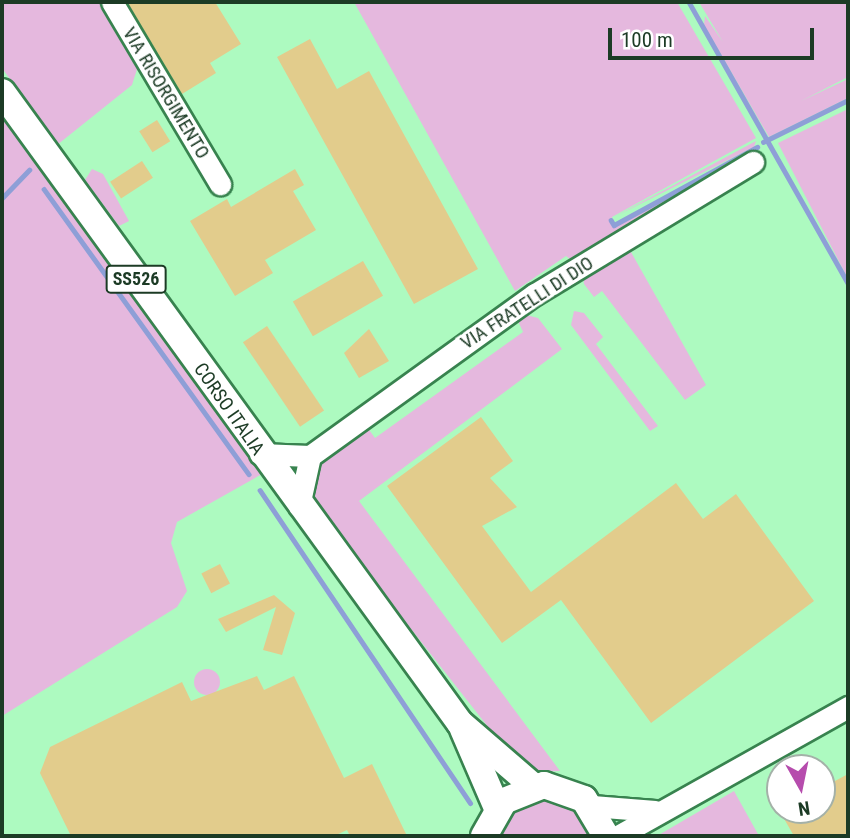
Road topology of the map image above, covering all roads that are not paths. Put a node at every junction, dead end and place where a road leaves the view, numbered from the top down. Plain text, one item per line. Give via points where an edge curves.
1 (112, 2) edge
2 (2, 92) edge
3 (752, 162) dead end
4 (220, 184) dead end
5 (260, 454) junction
6 (310, 456) junction
7 (299, 506) junction
8 (848, 707) edge
9 (460, 723) junction
10 (533, 786) junction
11 (592, 806) junction
12 (496, 808) junction
13 (655, 811) junction
14 (484, 836) edge
15 (606, 836) edge
16 (618, 836) edge

1 - 4 street, VIA RISORGIMENTO
2 - 5 main road, CORSO ITALIA / SS526
3 - 6 street, VIA FRATELLI DI DIO via 534,294
5 - 6 street
5 - 7 main road, CORSO ITALIA / SS526
6 - 7 street
7 - 9 main road, CORSO ITALIA / SS526
8 - 13 street via 710,789
9 - 10 main road, CORSO ITALIA / SS526
9 - 12 main road, CORSO ITALIA / SS526
10 - 11 main road via 565,789
10 - 12 main road
11 - 13 street
11 - 15 main road
12 - 14 main road
13 - 16 street

